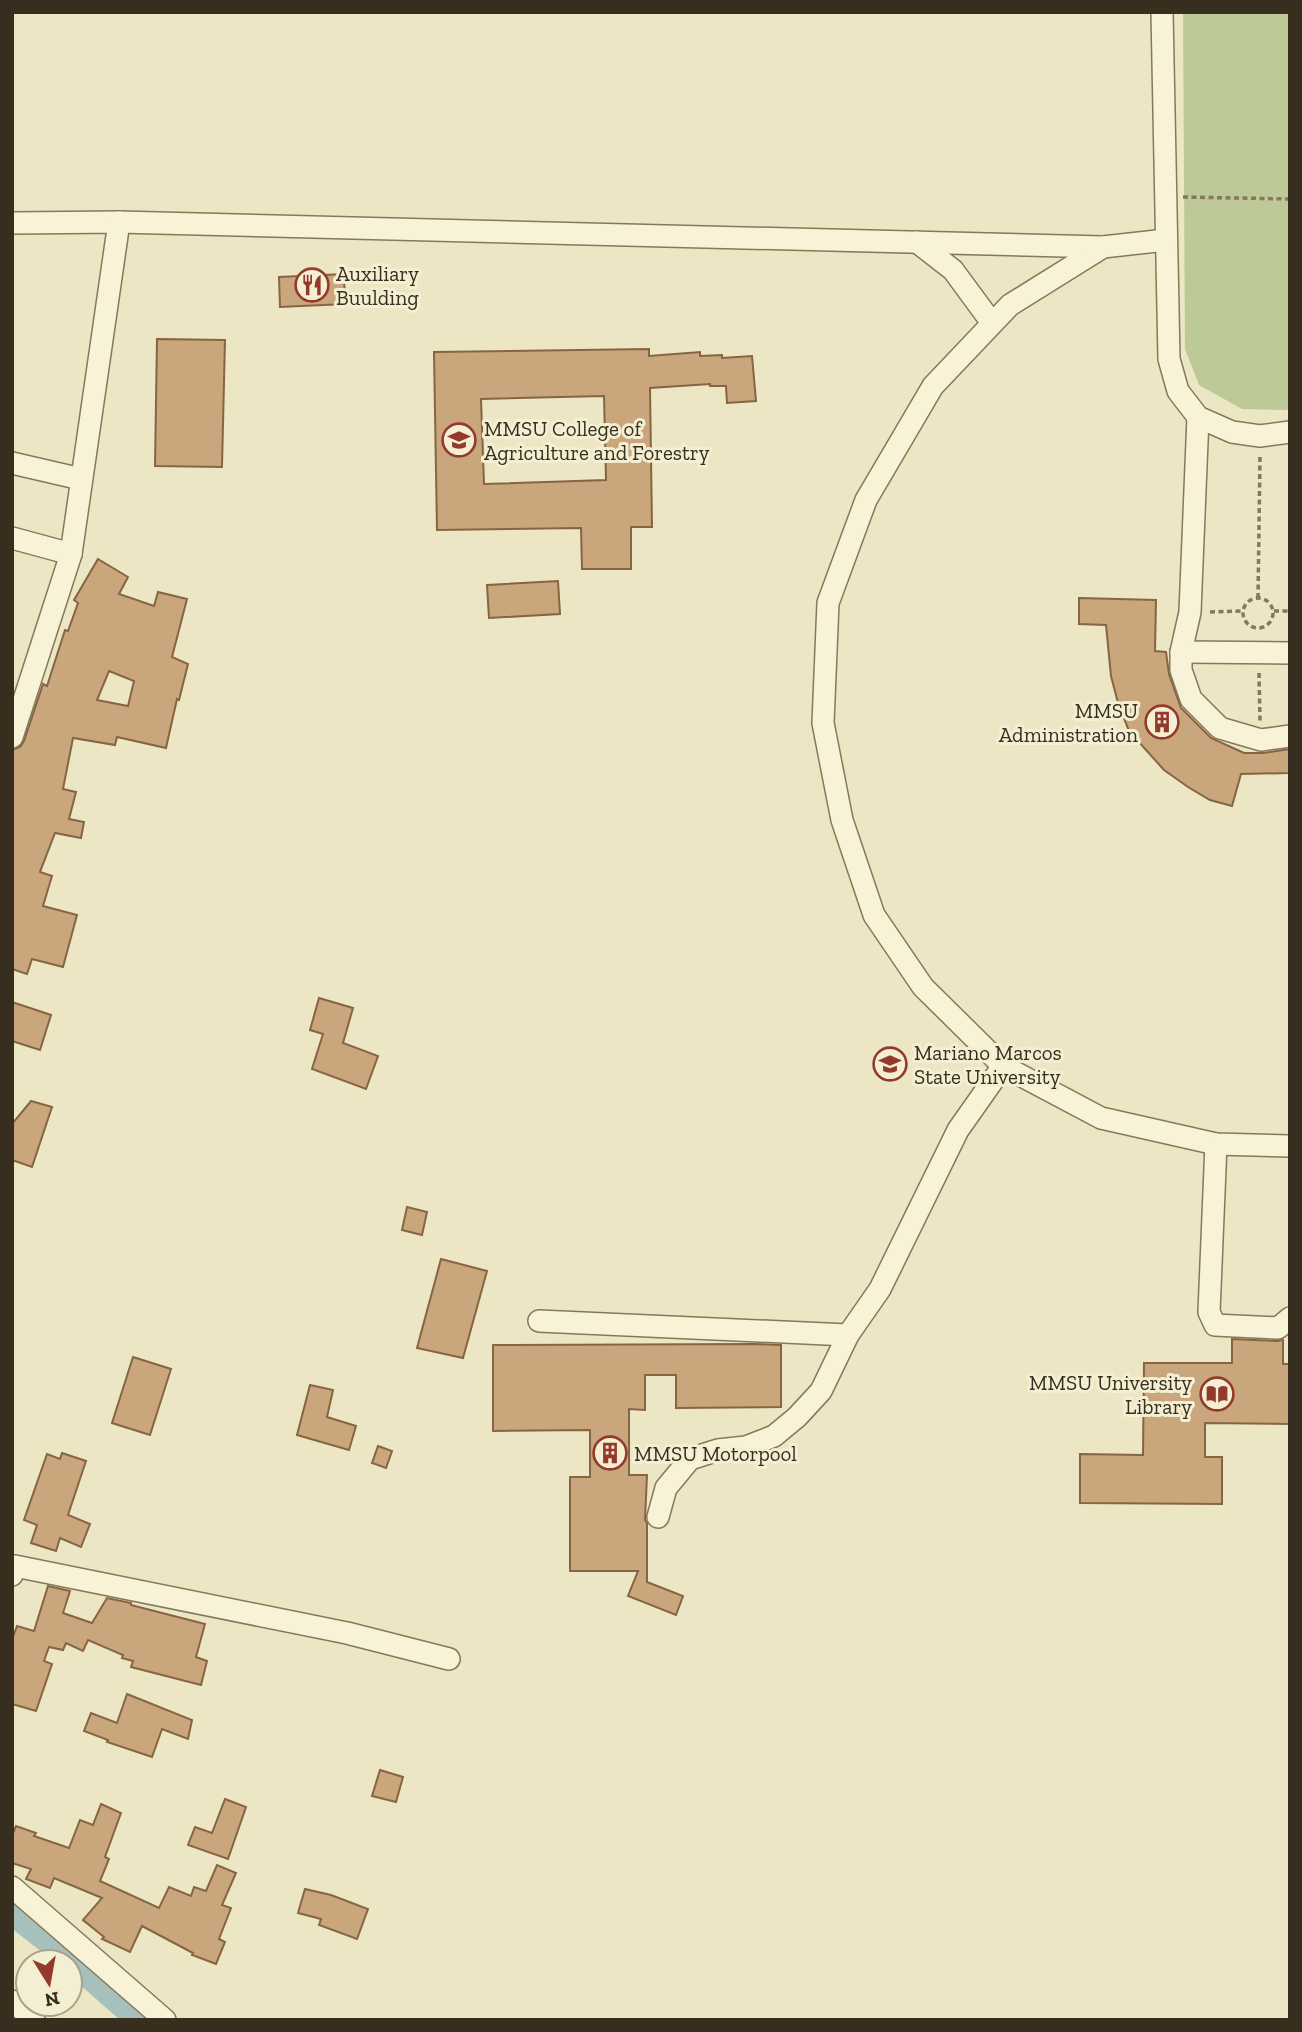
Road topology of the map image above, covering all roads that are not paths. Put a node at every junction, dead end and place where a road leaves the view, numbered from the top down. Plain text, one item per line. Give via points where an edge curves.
1 (1162, 12) edge
2 (119, 222) junction
3 (12, 223) edge
4 (1166, 240) junction
5 (917, 242) junction
6 (1103, 247) junction
7 (992, 323) junction
8 (1198, 417) junction
9 (1290, 432) edge
10 (12, 463) edge
11 (81, 479) junction
12 (12, 538) edge
13 (71, 554) junction
14 (1181, 652) junction
15 (1290, 653) edge
16 (1290, 736) edge
17 (12, 737) edge
18 (1003, 1066) junction
19 (1216, 1144) junction
20 (1290, 1146) edge
21 (1290, 1318) edge
22 (539, 1321) dead end
23 (848, 1335) junction
24 (658, 1517) dead end
25 (13, 1569) edge
26 (449, 1659) dead end
27 (12, 1887) edge
28 (12, 2001) edge
29 (34, 2020) edge
30 (165, 2020) edge

1 - 4 street
2 - 3 street
2 - 5 street
2 - 11 street
4 - 6 street
4 - 8 street via 1168,359 1178,391
5 - 6 street
5 - 7 street via 953,270
6 - 7 street via 1010,306
7 - 18 street via 933,386 866,500 828,603 823,723 842,820 874,915 923,987
8 - 9 street via 1232,432 1260,436
8 - 14 street via 1190,612
10 - 11 street
11 - 13 street
12 - 13 street
13 - 17 street
14 - 15 street
14 - 16 street via 1181,670 1191,699 1220,729 1261,740
18 - 19 street via 1101,1118
18 - 23 street via 958,1130 880,1289
19 - 20 street
19 - 21 street via 1209,1312 1215,1325 1278,1328
22 - 23 street
23 - 24 street via 821,1391 797,1417 774,1436 746,1447 690,1459 666,1488
25 - 26 street via 347,1633
27 - 30 street
28 - 29 street

